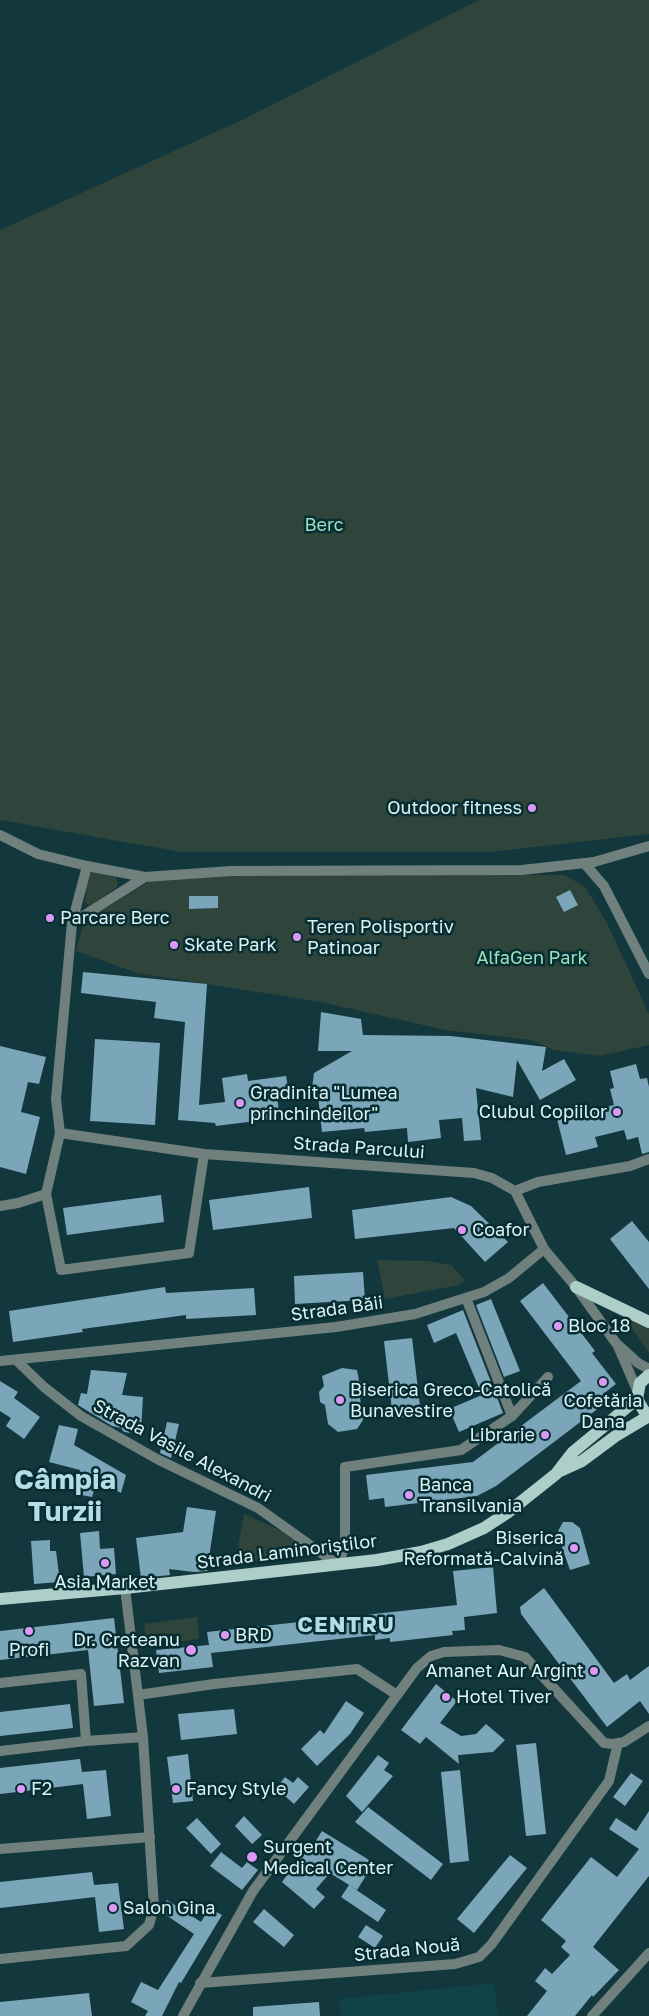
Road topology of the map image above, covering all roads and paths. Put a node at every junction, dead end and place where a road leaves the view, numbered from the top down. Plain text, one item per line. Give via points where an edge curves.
1 (0, 835) edge
2 (649, 846) edge
3 (584, 863) junction
4 (87, 866) junction
5 (145, 877) junction
6 (72, 923) junction
7 (649, 974) edge
8 (60, 1133) junction
9 (204, 1154) junction
10 (649, 1159) edge
11 (515, 1191) junction
12 (46, 1194) junction
13 (0, 1206) edge
14 (544, 1249) junction
15 (576, 1287) junction
16 (466, 1298) junction
17 (649, 1322) edge
18 (616, 1343) junction
19 (16, 1360) junction
20 (0, 1361) edge
21 (649, 1369) edge
22 (649, 1374) edge
23 (548, 1377) dead end
24 (637, 1395) junction
25 (649, 1415) edge
26 (512, 1416) junction
27 (556, 1474) junction
28 (338, 1564) junction
29 (125, 1588) junction
30 (0, 1599) edge
31 (0, 1683) edge
32 (138, 1695) junction
33 (397, 1695) junction
34 (648, 1729) edge
35 (143, 1737) junction
36 (86, 1741) junction
37 (618, 1743) junction
38 (0, 1751) edge
39 (150, 1837) junction
40 (0, 1849) edge
41 (649, 1953) edge
42 (0, 1959) edge
43 (200, 1984) junction
44 (182, 2016) edge
45 (592, 2016) edge

1 - 4 street via 38,854
2 - 3 street
3 - 5 street via 522,870 232,871
3 - 7 street via 604,886
4 - 5 street
4 - 6 street
5 - 6 street
6 - 8 street via 56,1099
8 - 9 street, Strada Parcului
8 - 12 street
9 - 11 street, Strada Parcului via 474,1173 492,1178
9 - 12 street via 189,1253 61,1270
10 - 11 street via 630,1166 538,1182
11 - 14 street
12 - 13 street
14 - 15 street
14 - 16 street, Strada Băii via 509,1278
15 - 17 main road
15 - 18 street
16 - 19 street, Strada Băii via 415,1314 336,1328
16 - 26 street
18 - 21 street
18 - 24 street
19 - 20 street, Strada Băii
19 - 28 street, Strada Vasile Alexandri via 81,1416 157,1459 258,1508
22 - 24 main road, Strada Laminoriștilor via 640,1383
23 - 26 street
24 - 25 main road via 644,1412
24 - 27 main road, Strada Laminoriștilor via 573,1452
25 - 27 main road, Strada Laminoriștilor via 582,1461
26 - 28 street via 461,1450 345,1467 345,1545
27 - 28 main road, Strada Laminoriștilor via 484,1528 448,1544 421,1552
28 - 29 main road, Strada Laminoriștilor
29 - 30 main road, Strada Laminoriștilor
29 - 32 street
31 - 36 street via 81,1674
32 - 33 street via 357,1669
32 - 35 street
33 - 37 street via 417,1668 431,1656 477,1650 514,1652 525,1657 604,1743
33 - 43 street via 253,1891
34 - 37 street
35 - 36 street
35 - 39 street
36 - 38 street
37 - 43 street, Strada Nouă via 609,1781 479,1957 455,1964
39 - 40 street
39 - 42 street via 154,1907 149,1925 126,1946
41 - 45 street
43 - 44 street

